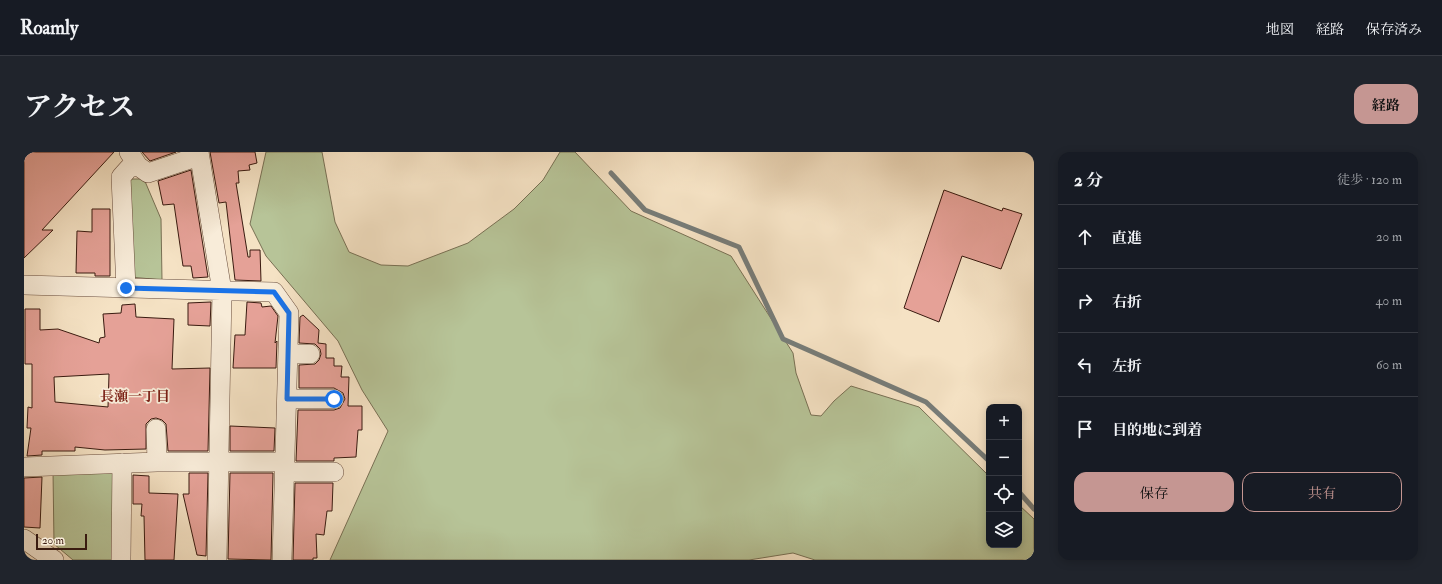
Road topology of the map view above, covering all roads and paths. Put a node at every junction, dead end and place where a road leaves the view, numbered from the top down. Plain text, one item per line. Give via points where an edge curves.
1 (199, 154) edge
2 (134, 159) edge
3 (24, 285) edge
4 (126, 288) junction
5 (222, 291) junction
6 (288, 354) junction
7 (310, 354) dead end
8 (287, 399) junction
9 (334, 399) dead end
10 (156, 429) dead end
11 (157, 462) junction
12 (219, 462) junction
13 (122, 463) junction
14 (24, 467) edge
15 (285, 467) junction
16 (334, 472) dead end
17 (24, 539) edge
18 (54, 560) edge
19 (121, 560) edge
20 (217, 560) edge
21 (282, 560) edge

1 - 2 street via 148,173
1 - 5 street
2 - 4 street via 121,177
3 - 4 street
4 - 5 street
5 - 6 street via 274,292 289,313
5 - 12 street
6 - 7 street
6 - 8 street
8 - 9 street
8 - 15 street
10 - 11 street
11 - 12 street
11 - 13 street
12 - 15 street
12 - 20 street
13 - 14 street
13 - 19 street
15 - 16 street
15 - 21 street
17 - 18 street

